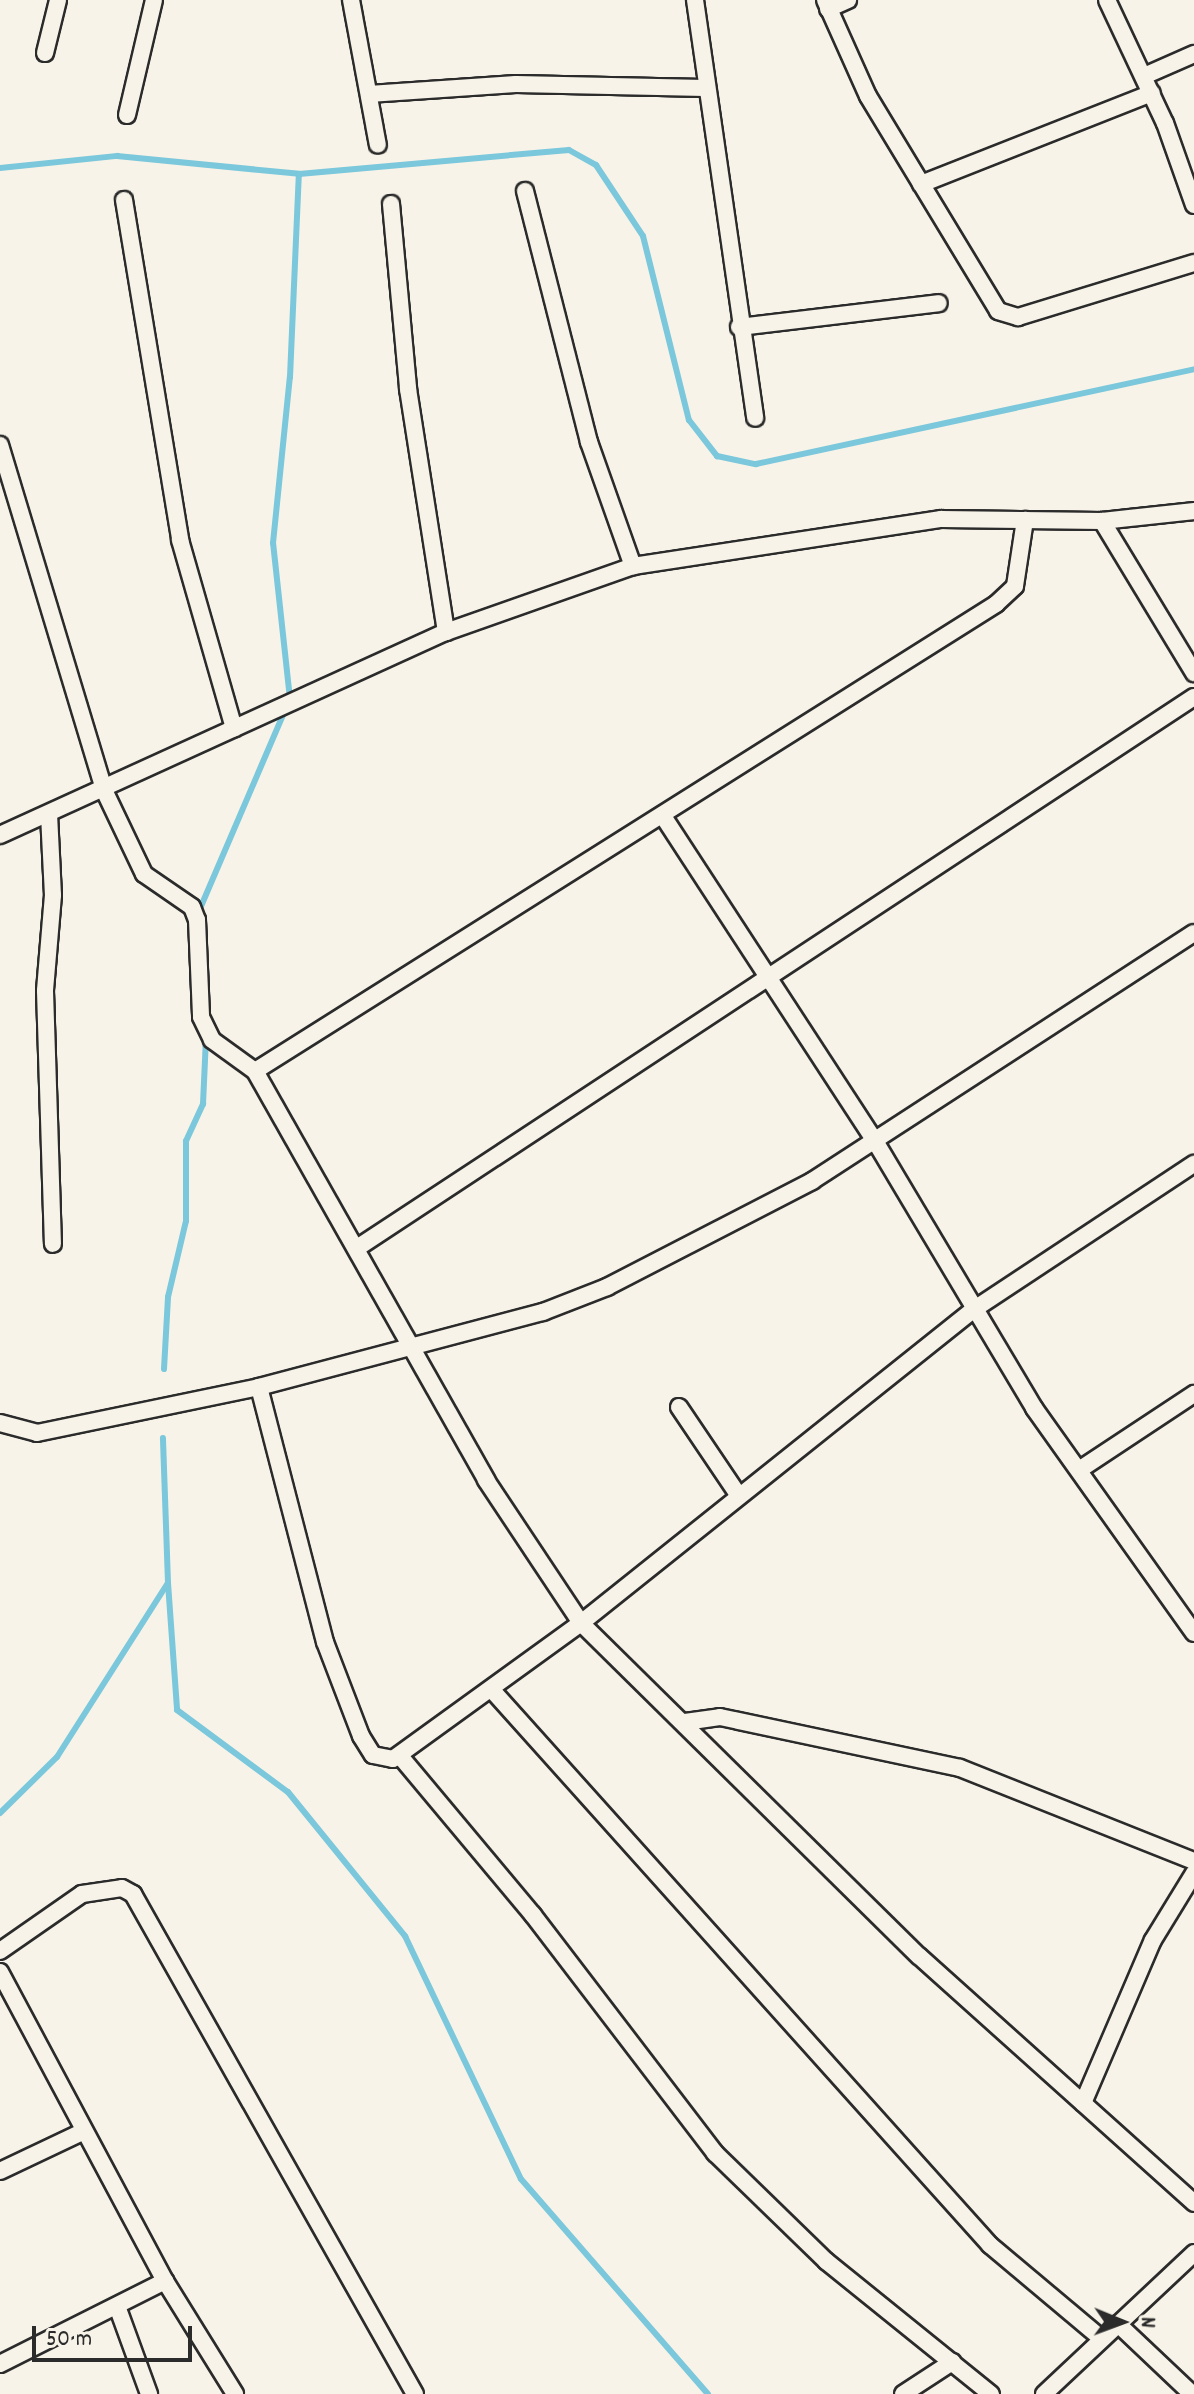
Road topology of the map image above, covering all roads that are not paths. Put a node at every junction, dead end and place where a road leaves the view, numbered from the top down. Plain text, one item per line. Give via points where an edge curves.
1 (58, 0) edge
2 (154, 0) edge
3 (351, 0) edge
4 (695, 0) edge
5 (848, 0) edge
6 (1107, 0) edge
7 (826, 4) edge
8 (45, 53) dead end
9 (1194, 54) edge
10 (1144, 76) junction
11 (705, 88) junction
12 (1152, 93) junction
13 (369, 94) junction
14 (127, 115) dead end
15 (378, 145) dead end
16 (921, 184) junction
17 (525, 191) dead end
18 (124, 200) dead end
19 (391, 204) dead end
20 (1194, 205) edge
21 (1194, 263) edge
22 (939, 303) dead end
23 (739, 327) junction
24 (755, 418) dead end
25 (0, 445) edge
26 (1194, 511) edge
27 (1025, 520) junction
28 (1102, 521) junction
29 (633, 566) junction
30 (446, 632) junction
31 (1194, 673) edge
32 (1194, 697) edge
33 (234, 728) junction
34 (104, 790) junction
35 (49, 814) junction
36 (663, 816) junction
37 (0, 835) edge
38 (1194, 933) edge
39 (771, 981) junction
40 (255, 1071) junction
41 (875, 1141) junction
42 (1194, 1164) edge
43 (53, 1244) dead end
44 (357, 1248) junction
45 (973, 1310) junction
46 (414, 1349) junction
47 (259, 1387) junction
48 (1194, 1394) edge
49 (679, 1407) dead end
50 (0, 1423) edge
51 (1079, 1470) junction
52 (739, 1496) junction
53 (581, 1623) junction
54 (1192, 1627) edge
55 (492, 1690) junction
56 (685, 1722) junction
57 (400, 1756) junction
58 (1194, 1861) edge
59 (1194, 1873) edge
60 (0, 1951) edge
61 (0, 1972) edge
62 (1083, 2103) junction
63 (82, 2132) junction
64 (0, 2171) edge
65 (1194, 2203) edge
66 (1194, 2253) edge
67 (165, 2281) junction
68 (117, 2306) junction
69 (1118, 2324) junction
70 (1101, 2338) junction
71 (952, 2362) junction
72 (0, 2364) edge
73 (149, 2394) edge
74 (235, 2394) edge
75 (415, 2394) edge
76 (903, 2394) edge
77 (991, 2394) edge
78 (1044, 2394) edge
79 (1192, 2394) edge

1 - 8 street
2 - 14 street
3 - 13 street
4 - 11 street
5 - 7 street
6 - 10 street
7 - 16 street via 854,69
9 - 10 street
10 - 12 street
11 - 13 street via 516,84
11 - 23 street
12 - 16 street
12 - 20 street
13 - 15 street
16 - 21 street via 1008,317
17 - 29 street via 571,381
18 - 33 street via 180,540
19 - 30 street via 408,389
22 - 23 street
23 - 24 street
25 - 34 street
26 - 28 street
27 - 28 street
27 - 29 street via 926,521
27 - 36 street via 1015,586 996,604
28 - 31 street
29 - 30 street
30 - 33 street
32 - 39 street
33 - 34 street
34 - 35 street
34 - 40 street via 144,874 192,907 201,1017 212,1040
35 - 37 street
35 - 43 street via 53,895 45,991
36 - 39 street
36 - 40 street
38 - 41 street
39 - 41 street
39 - 44 street
40 - 44 street
41 - 45 street
41 - 46 street via 726,1229 607,1287
42 - 45 street
44 - 46 street
45 - 51 street
45 - 52 street
46 - 47 street
46 - 53 street via 486,1480
47 - 50 street via 37,1433
47 - 57 street via 302,1571 347,1702 373,1755
48 - 51 street
49 - 52 street
51 - 54 street
52 - 53 street
53 - 55 street
53 - 56 street
55 - 57 street
55 - 70 street via 990,2245
56 - 58 street via 720,1717 960,1768
56 - 62 street via 919,1956
57 - 71 street via 533,1915 715,2153 826,2261
59 - 62 street via 1153,1940
60 - 75 street via 82,1894 122,1888 133,1894
61 - 63 street
62 - 65 street
63 - 64 street
63 - 67 street
66 - 69 street
67 - 68 street
67 - 74 street
68 - 72 street
68 - 73 street
69 - 70 street
69 - 79 street
70 - 78 street
71 - 76 street
71 - 77 street

